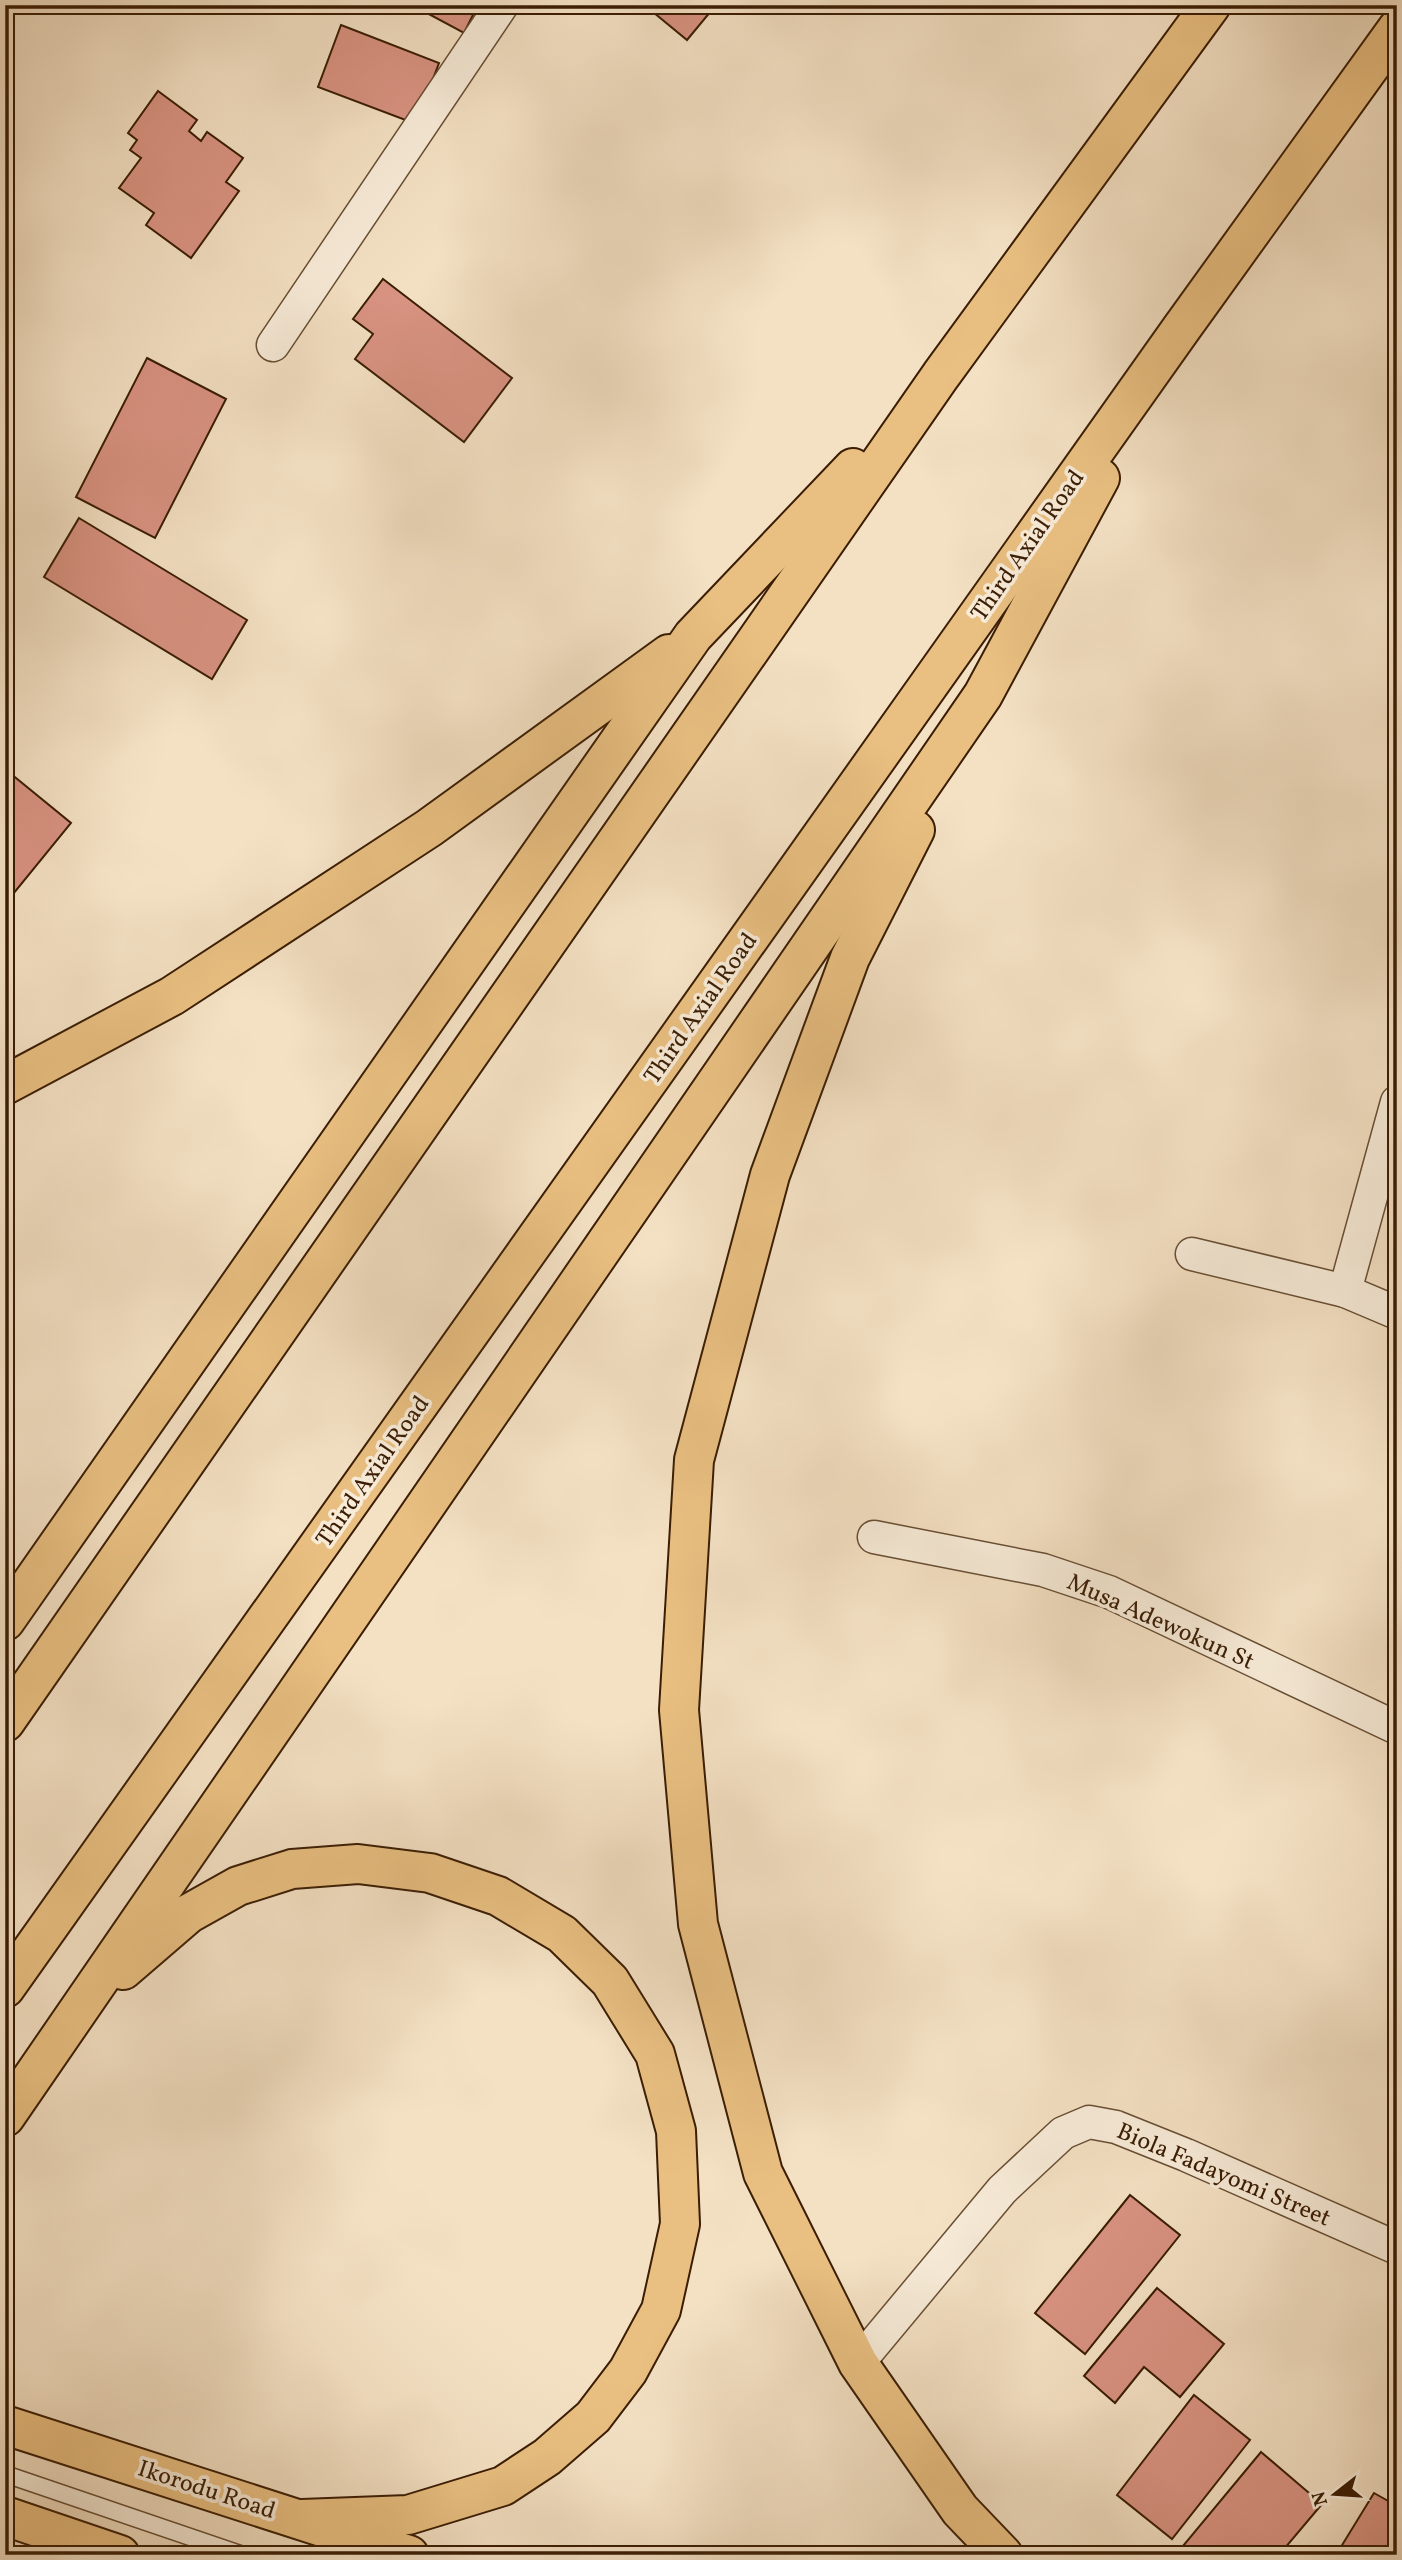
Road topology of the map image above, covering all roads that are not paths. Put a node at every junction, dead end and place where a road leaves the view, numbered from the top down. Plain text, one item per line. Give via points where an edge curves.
1 (502, 5) edge
2 (1211, 5) edge
3 (1397, 29) edge
4 (1181, 329) junction
5 (273, 345) dead end
6 (941, 375) junction
7 (693, 636) junction
8 (983, 695) junction
9 (5, 1085) edge
10 (1397, 1102) edge
11 (1192, 1254) dead end
12 (1345, 1291) junction
13 (1397, 1313) edge
14 (874, 1537) dead end
15 (5, 1621) edge
16 (5, 1723) edge
17 (1397, 1728) edge
18 (5, 1989) edge
19 (65, 2030) junction
20 (5, 2117) edge
21 (1397, 2248) edge
22 (858, 2363) junction
23 (5, 2425) edge
24 (5, 2474) edge
25 (5, 2516) edge
26 (302, 2519) junction
27 (120, 2555) edge
28 (243, 2555) edge
29 (409, 2555) edge
30 (1003, 2555) edge

1 - 5 street
2 - 6 main road
3 - 4 main road, Third Axial Road
4 - 8 main road
4 - 18 main road, Third Axial Road
6 - 7 main road
6 - 16 main road
7 - 9 main road via 429,828 172,996
7 - 15 main road
8 - 19 main road
8 - 22 main road via 850,958 769,1175 694,1460 679,1710 698,1924 763,2173
10 - 12 street
11 - 12 street
12 - 13 street
14 - 17 street, Musa Adewokun St via 1043,1570 1109,1592
19 - 20 main road
19 - 26 main road via 130,1963 188,1914 238,1886 292,1869 358,1864 430,1873 498,1896 562,1934 610,1981 655,2054 676,2131 680,2224 661,2310 628,2371 593,2417 547,2457 503,2486 408,2515
21 - 22 street, Biola Fadayomi Street via 1186,2155 1116,2127 1089,2122 1063,2133 1002,2190
22 - 30 main road via 960,2510
23 - 26 main road, Ikorodu Road
24 - 28 lane
25 - 27 main road
26 - 29 main road, Ikorodu Road

